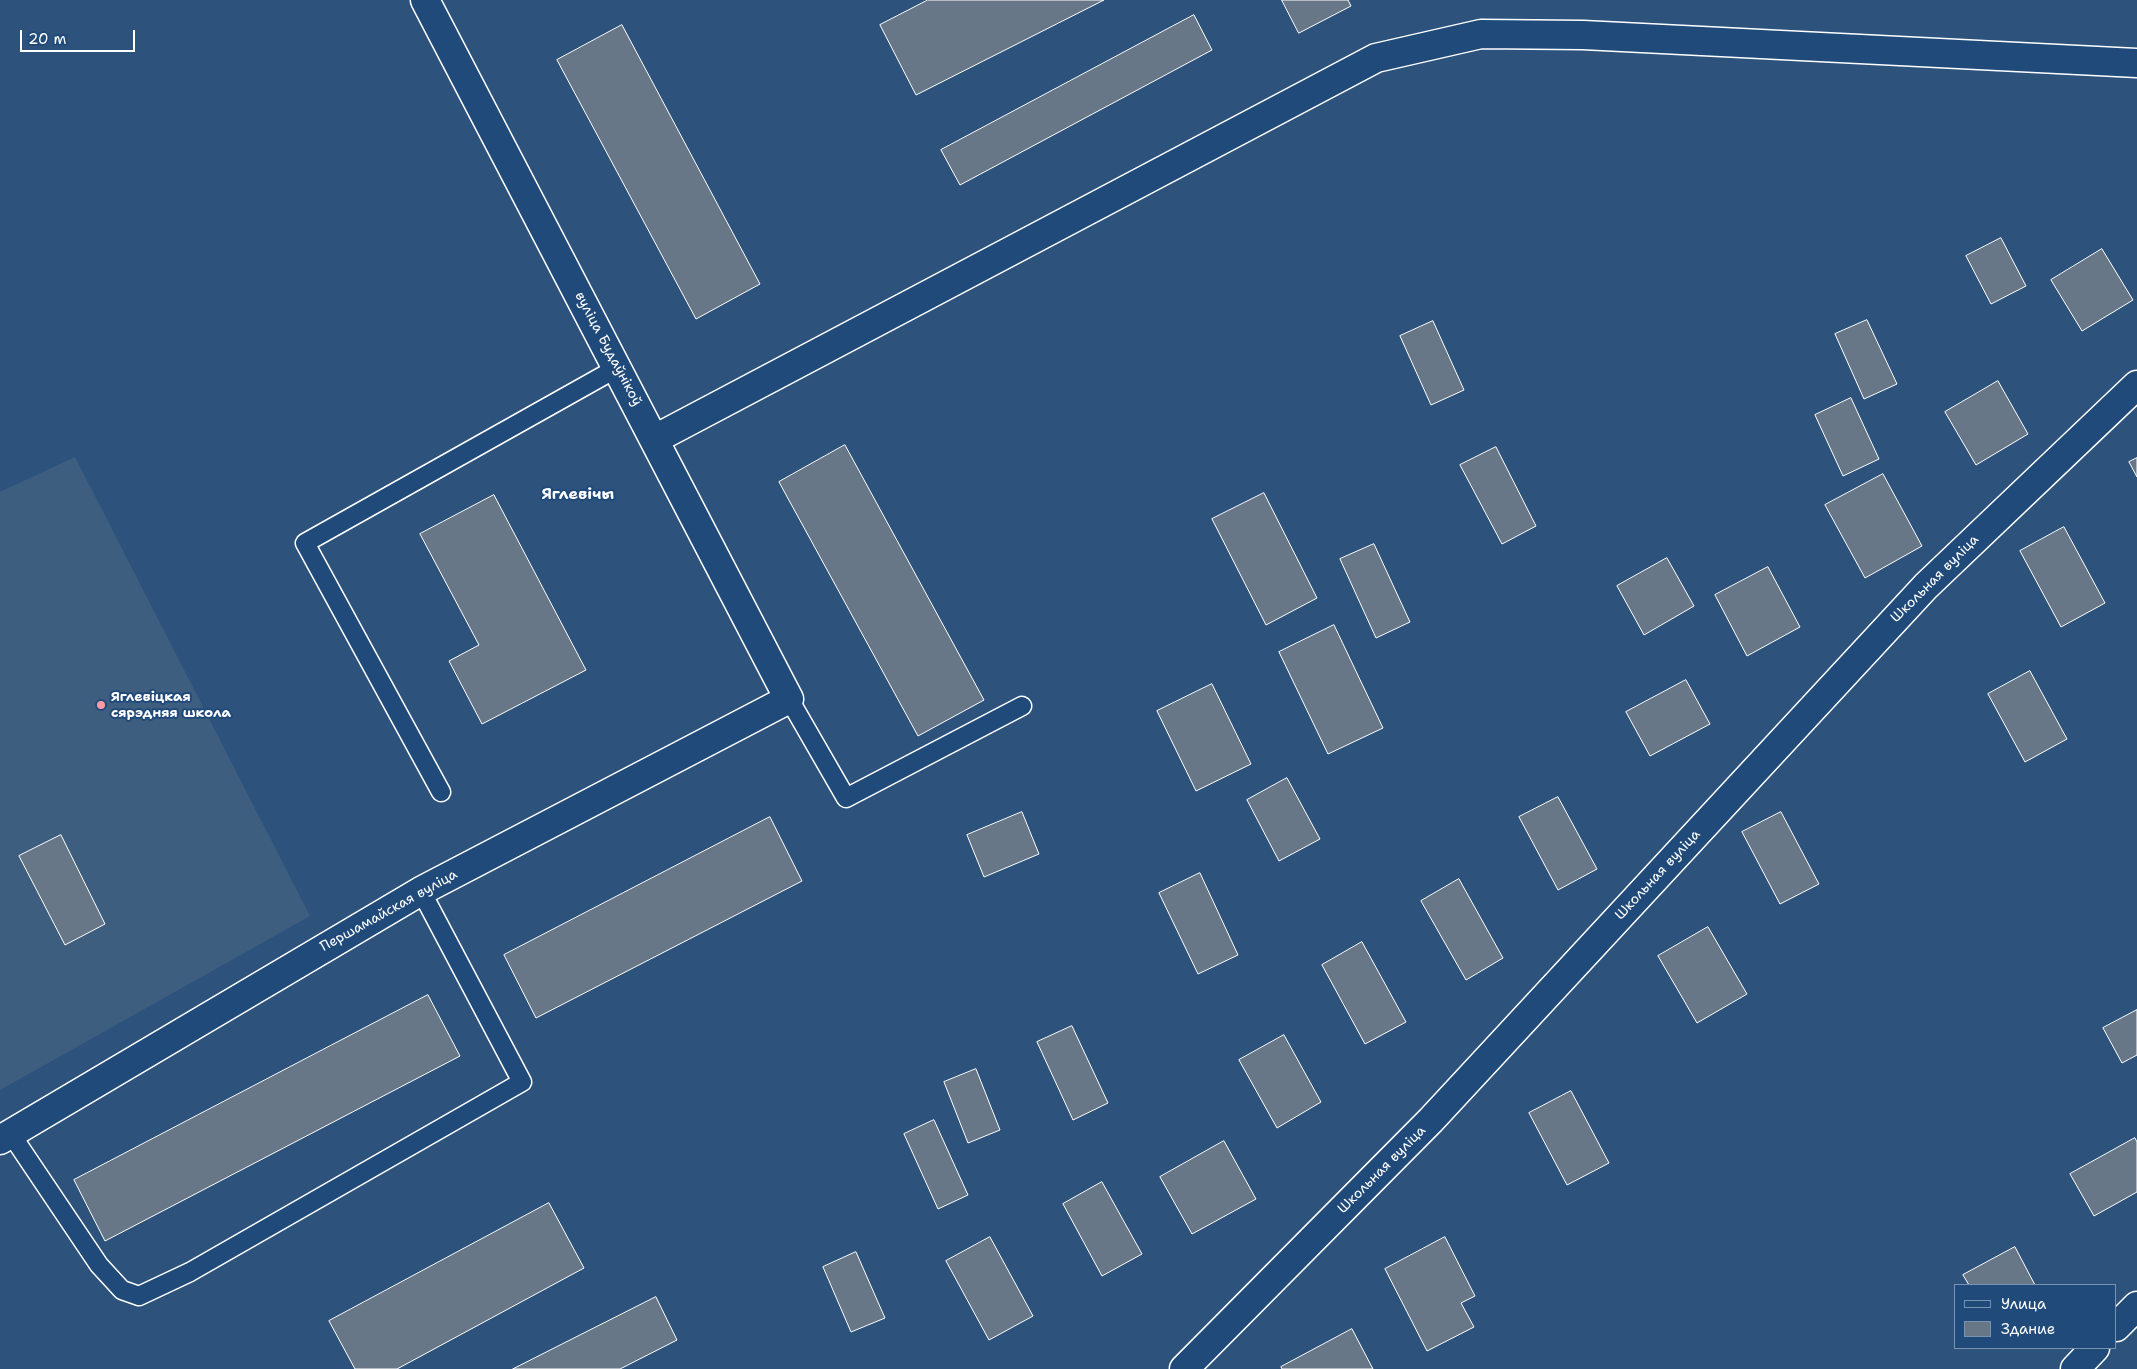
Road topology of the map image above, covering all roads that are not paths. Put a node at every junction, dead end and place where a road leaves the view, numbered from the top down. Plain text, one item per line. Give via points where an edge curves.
1 (425, 0) edge
2 (2137, 63) edge
3 (617, 368) junction
4 (2137, 385) edge
5 (655, 439) junction
6 (789, 699) junction
7 (1022, 706) dead end
8 (441, 792) dead end
9 (421, 891) junction
10 (6, 1137) edge
11 (2137, 1306) edge
12 (2117, 1326) edge
13 (2094, 1349) edge
14 (1184, 1369) edge
15 (2075, 1369) edge

1 - 3 street, вуліца Будаўнікоў
2 - 5 street via 1574,35 1481,34 1376,58
3 - 5 street, вуліца Будаўнікоў
3 - 8 lane via 305,543
4 - 14 street, Школьная вуліца via 1926,586 1431,1120
5 - 6 street, вуліца Будаўнікоў
6 - 7 lane via 846,798
6 - 9 street, Першамайская вуліца
9 - 10 street, Першамайская вуліца
9 - 10 lane via 522,1082 190,1272 139,1296 122,1290 99,1266
11 - 12 street
13 - 15 street

